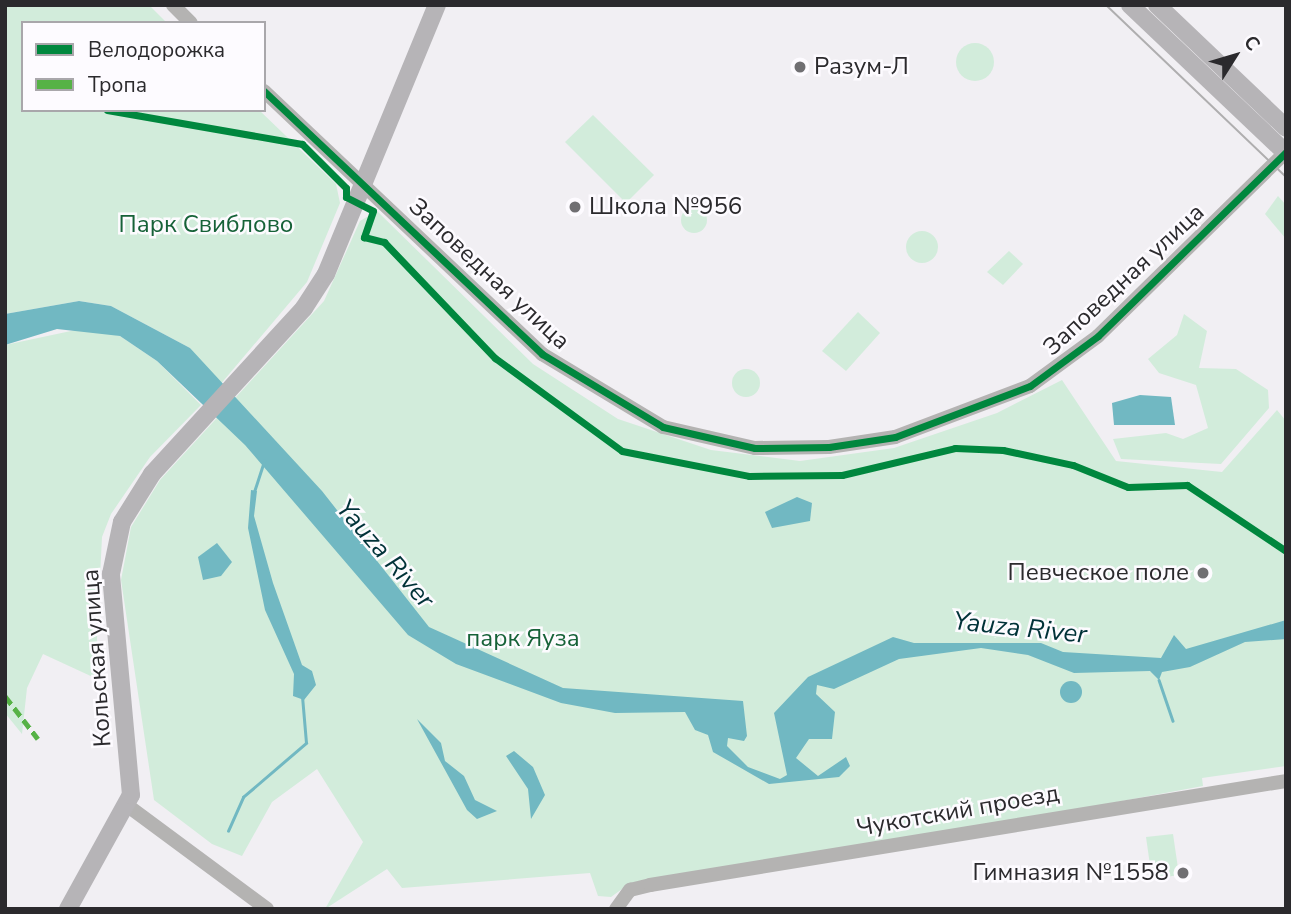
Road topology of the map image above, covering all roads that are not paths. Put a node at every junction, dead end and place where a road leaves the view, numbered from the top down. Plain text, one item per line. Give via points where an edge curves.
1 (173, 5) edge
2 (437, 5) edge
3 (1130, 5) edge
4 (1157, 5) edge
5 (189, 21) edge
6 (266, 94) edge
7 (1286, 128) edge
8 (1286, 152) edge
9 (364, 184) junction
10 (1286, 781) edge
11 (128, 806) junction
12 (68, 909) edge
13 (267, 909) edge
14 (616, 909) edge

1 - 5 street
2 - 9 main road, Кольская улица
3 - 8 main road
4 - 7 main road
6 - 9 street, Заповедная улица
8 - 9 street, Заповедная улица via 1131,306 1053,372 921,429 829,447 755,448 663,427 586,385 542,354
9 - 11 main road, Кольская улица via 315,291 136,496 115,548 111,574 132,780
10 - 14 street, Чукотский проезд via 638,888
11 - 12 main road, Кольская улица
11 - 13 street

